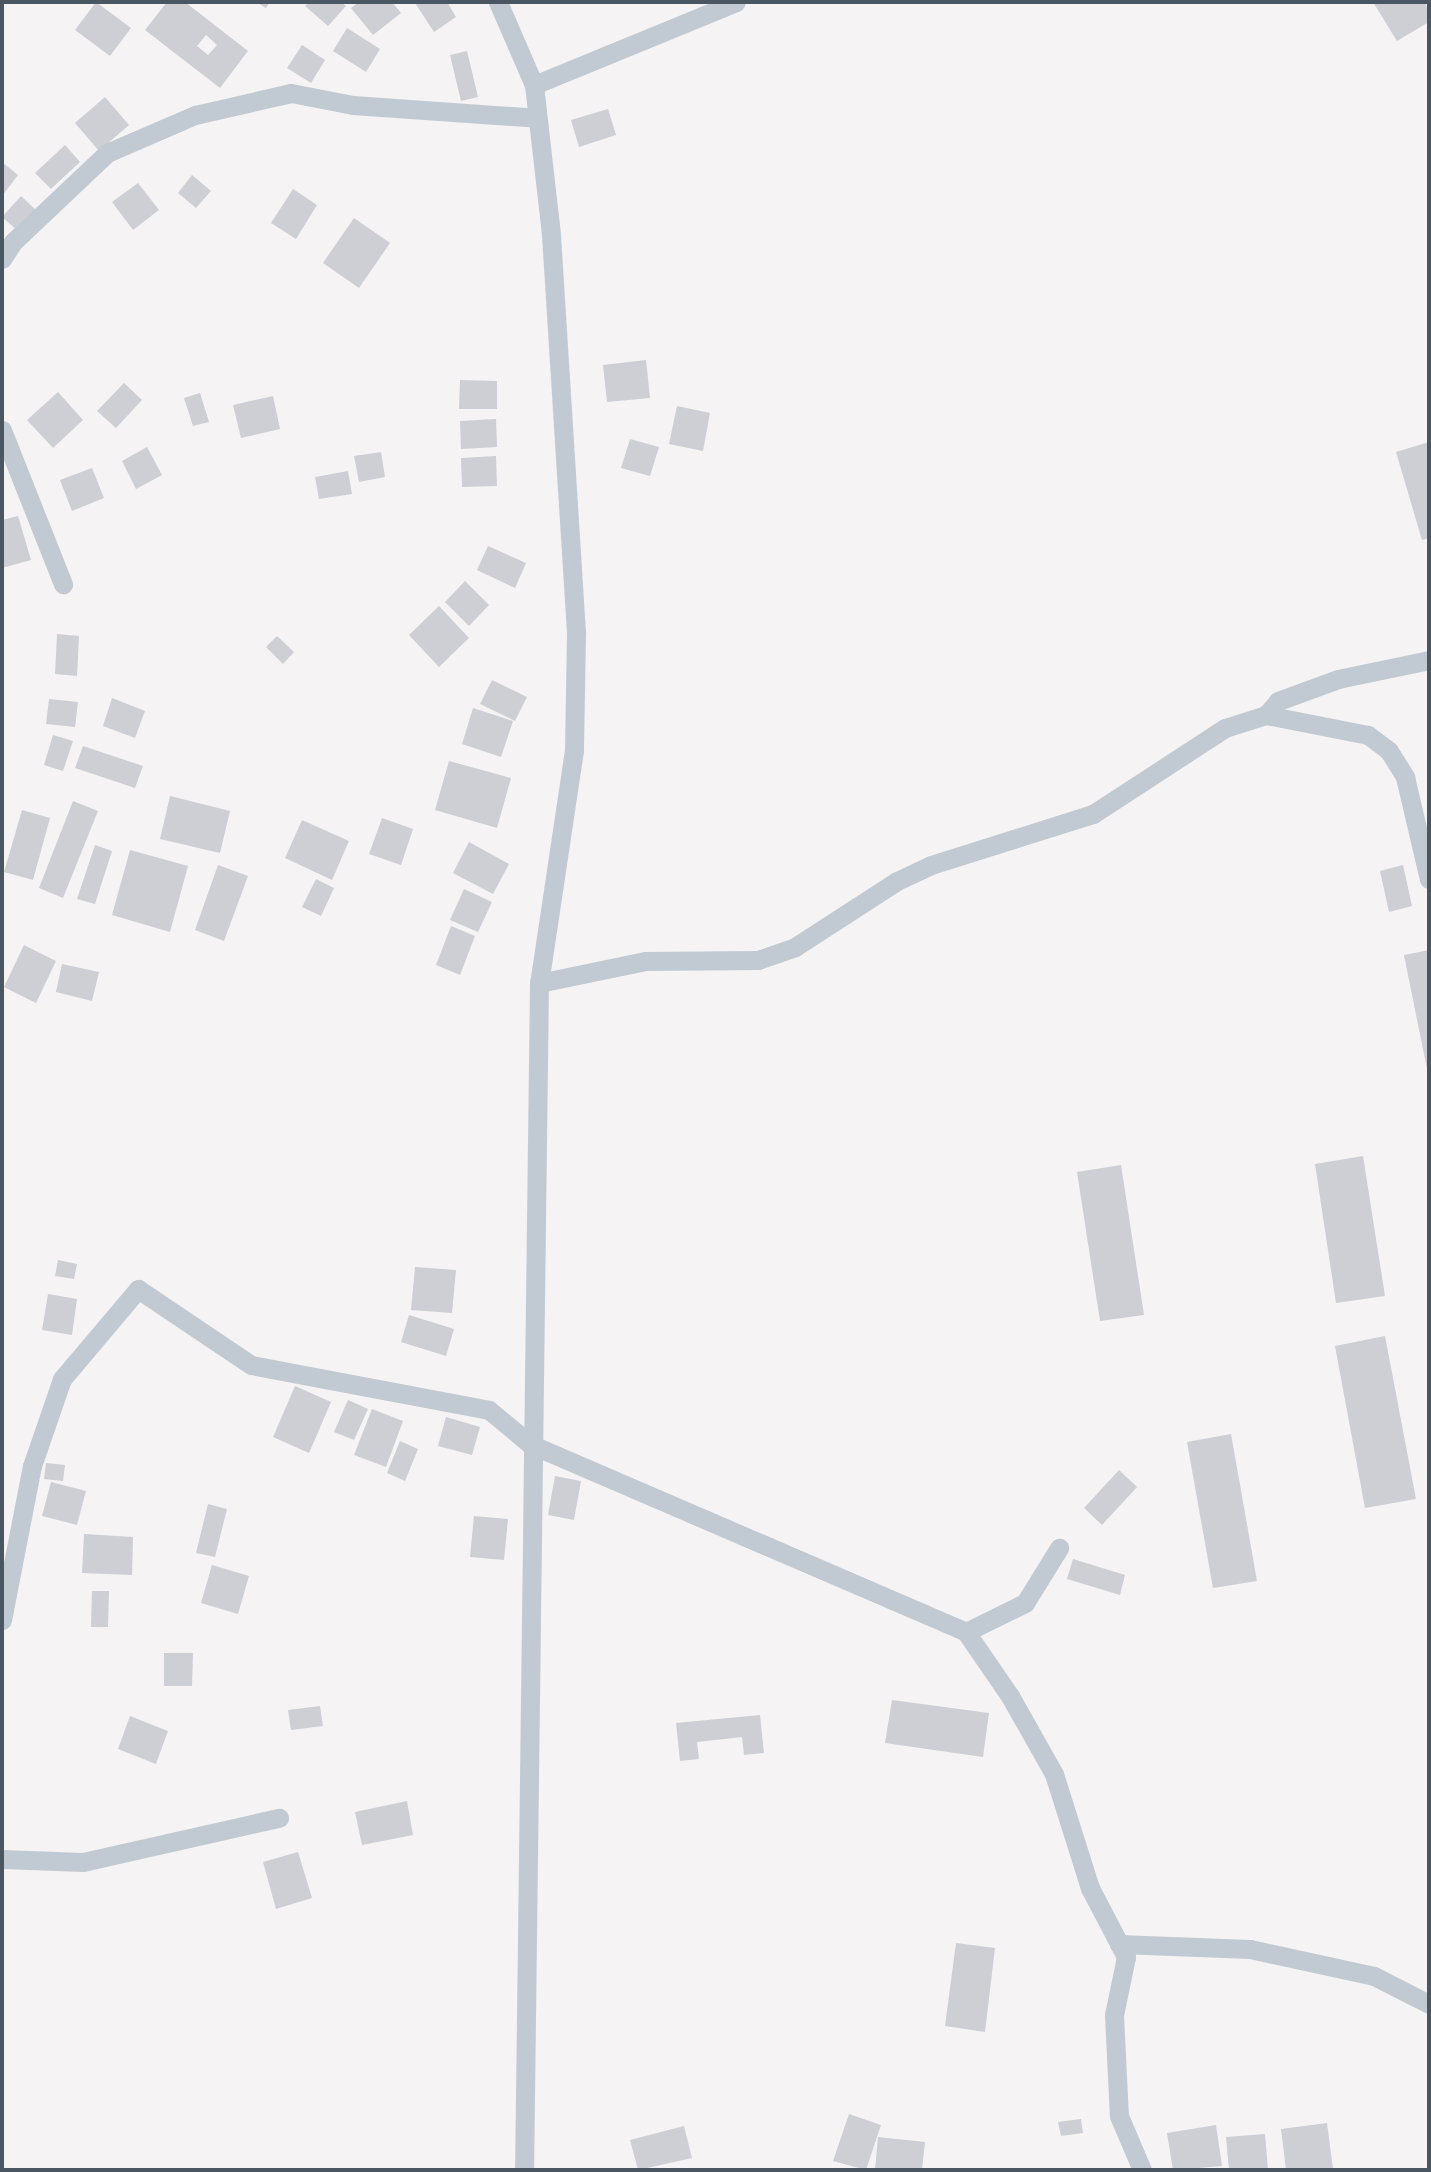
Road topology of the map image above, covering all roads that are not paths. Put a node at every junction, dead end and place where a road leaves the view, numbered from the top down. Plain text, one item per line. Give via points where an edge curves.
1 (498, 2) edge
2 (736, 2) edge
3 (534, 85) junction
4 (537, 118) junction
5 (2, 259) edge
6 (2, 430) edge
7 (63, 584) dead end
8 (1429, 660) edge
9 (1266, 715) junction
10 (1429, 879) edge
11 (538, 983) junction
12 (530, 1444) junction
13 (1059, 1548) dead end
14 (2, 1620) edge
15 (966, 1632) junction
16 (279, 1818) dead end
17 (2, 1858) edge
18 (1119, 1944) junction
19 (1429, 2004) edge
20 (524, 2170) edge
21 (1142, 2170) edge

1 - 3 street
2 - 3 street
3 - 4 street
4 - 5 street via 353,105 291,93 195,115 107,153
4 - 11 street via 551,235 576,634 574,750
6 - 7 street
8 - 9 street via 1325,683 1278,701
9 - 10 street via 1368,735 1389,751 1405,777
9 - 11 street via 1225,728 1093,814 931,865 897,881 795,947 758,960 645,961
11 - 12 street
12 - 14 street via 489,1410 251,1365 138,1289 62,1380 32,1466
12 - 15 street
12 - 20 street
13 - 15 street via 1025,1603
15 - 18 street via 1010,1696 1054,1774 1090,1888
16 - 17 street via 83,1862
18 - 19 street via 1250,1949 1374,1976
18 - 21 street via 1126,1957 1114,2015 1119,2116

